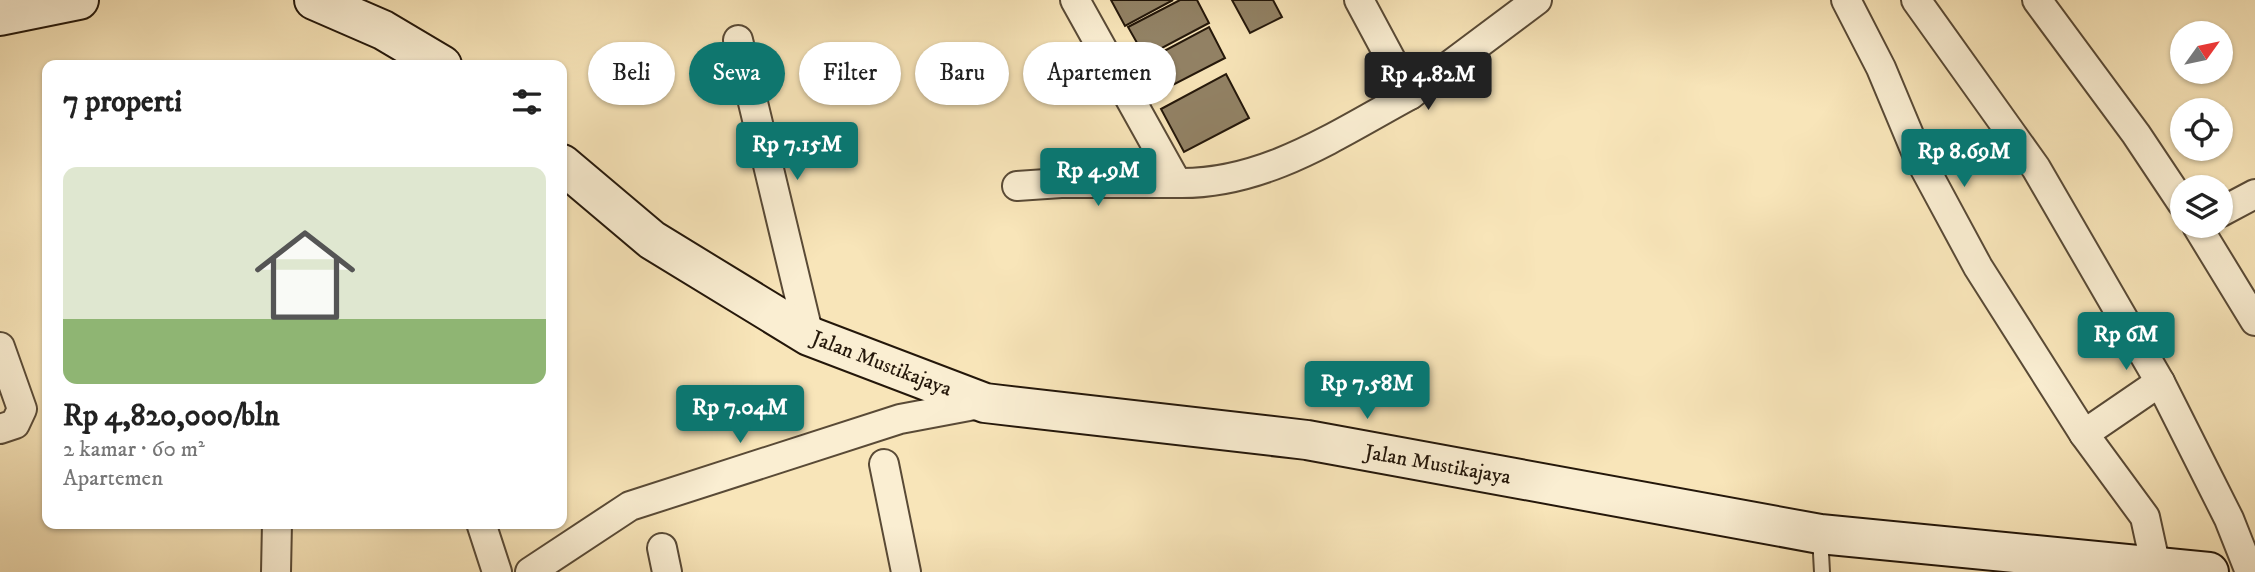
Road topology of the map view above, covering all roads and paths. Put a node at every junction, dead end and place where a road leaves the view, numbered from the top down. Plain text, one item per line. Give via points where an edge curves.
1 (79, 0) edge
2 (314, 0) edge
3 (1075, 0) edge
4 (1359, 0) edge
5 (1537, 0) edge
6 (1846, 0) edge
7 (1916, 0) edge
8 (2037, 0) edge
9 (0, 16) edge
10 (738, 40) dead end
11 (434, 60) edge
12 (1410, 95) junction
13 (567, 168) edge
14 (1177, 183) junction
15 (1017, 186) dead end
16 (2170, 186) edge
17 (2255, 194) edge
18 (2233, 206) edge
19 (2204, 238) edge
20 (2255, 321) edge
21 (809, 336) junction
22 (0, 346) edge
23 (2160, 382) junction
24 (985, 403) junction
25 (0, 429) edge
26 (2084, 434) junction
27 (884, 464) dead end
28 (277, 529) edge
29 (483, 529) edge
30 (1820, 534) junction
31 (2086, 566) edge
32 (2156, 569) edge
33 (276, 572) edge
34 (498, 572) edge
35 (530, 572) edge
36 (906, 572) edge
37 (1822, 572) edge
38 (2209, 572) edge
39 (2250, 572) edge

1 - 9 main road
2 - 11 main road via 383,30
3 - 14 street
4 - 12 street
5 - 12 street
6 - 26 street via 1917,154 1978,267
7 - 23 street via 2036,168
8 - 16 street
10 - 21 street
12 - 14 street via 1260,172
13 - 21 main road, Jalan Mustikajaya via 652,240
14 - 15 street
17 - 18 street
19 - 20 street
21 - 24 main road, Jalan Mustikajaya
22 - 25 street via 22,410 15,424
23 - 26 street
23 - 39 street via 2229,519
24 - 30 main road, Jalan Mustikajaya via 1307,440
24 - 35 street via 900,419 630,506
26 - 32 street via 2145,517
27 - 36 street
28 - 33 street
29 - 34 street
30 - 31 main road, Jalan Mustikajaya
30 - 37 lane
31 - 32 main road, Jalan Mustikajaya
32 - 38 main road, Jalan Mustikajaya

